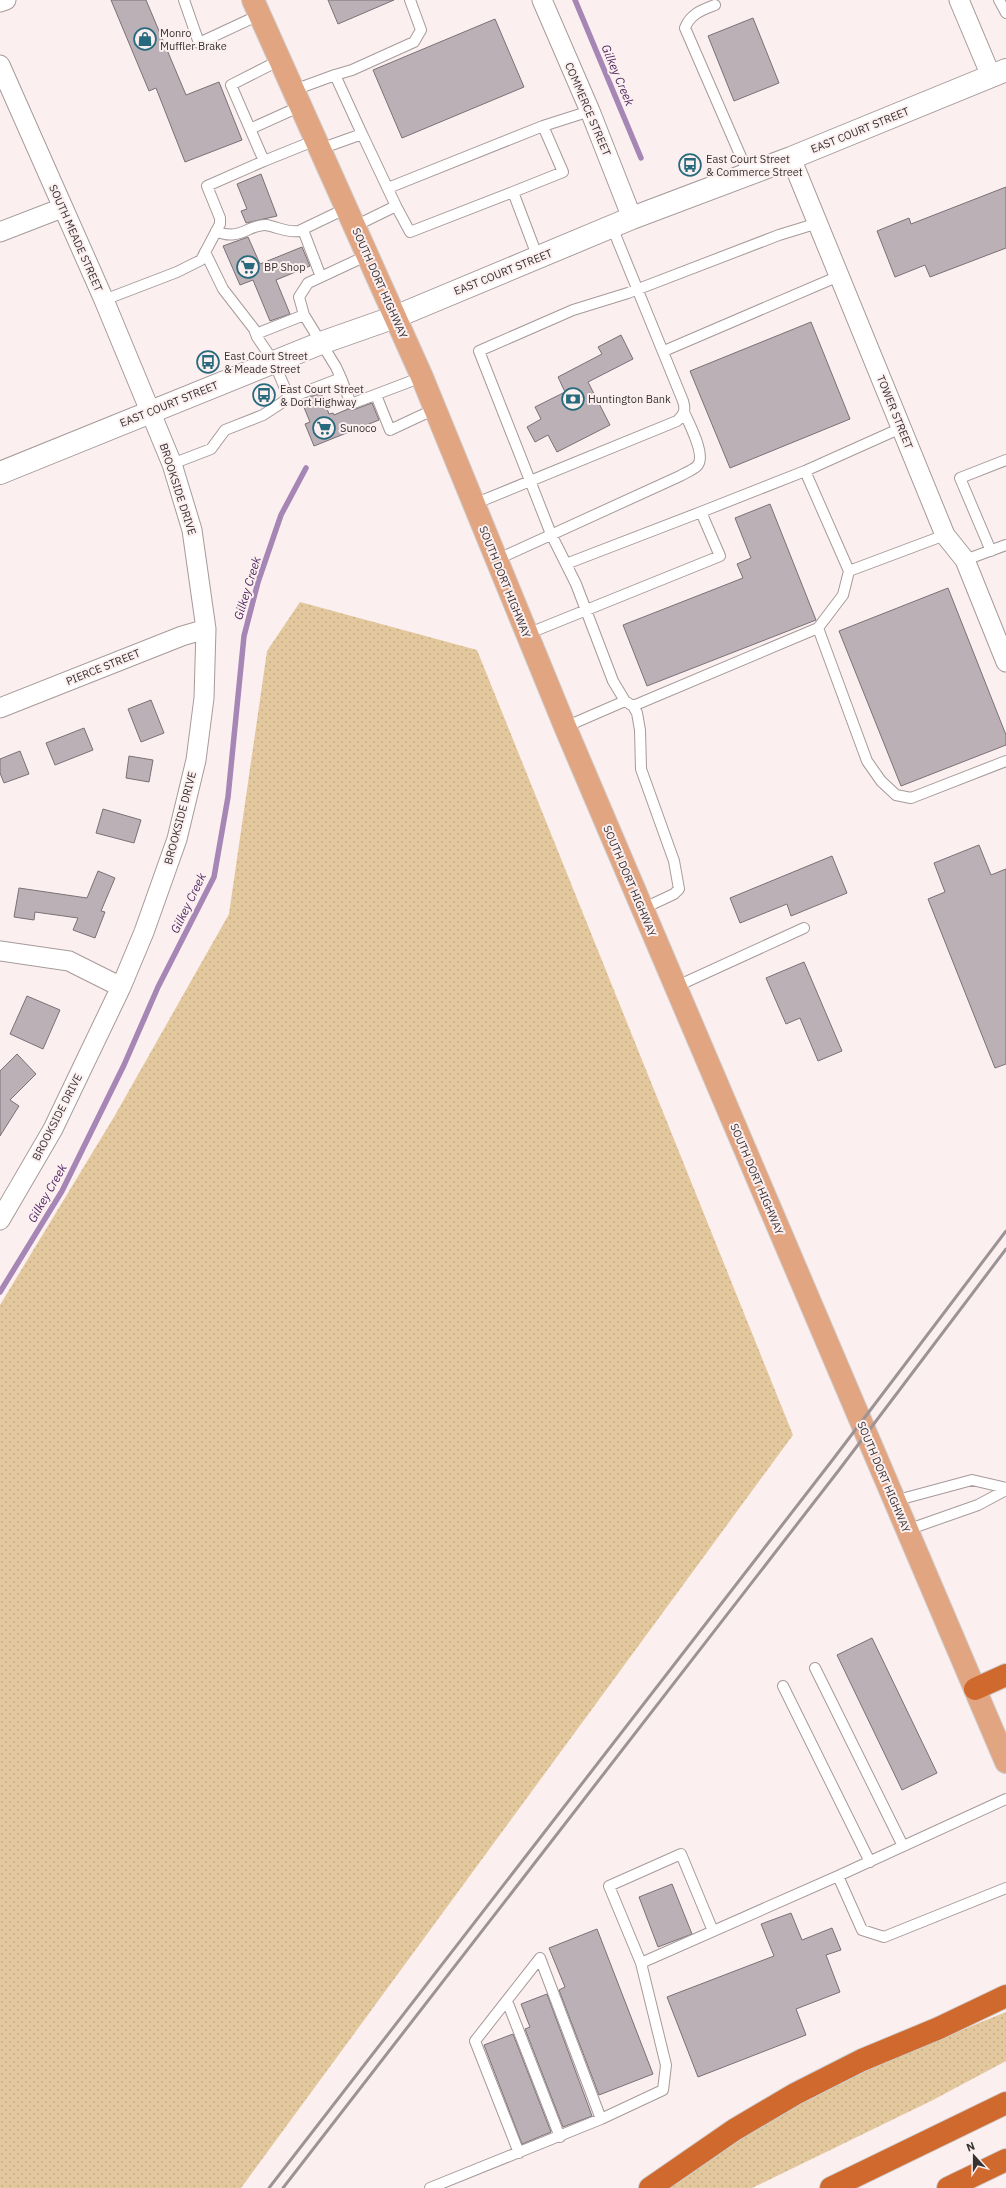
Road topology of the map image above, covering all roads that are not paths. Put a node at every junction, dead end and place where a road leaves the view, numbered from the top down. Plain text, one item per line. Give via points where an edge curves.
1 (6, 0) edge
2 (184, 0) edge
3 (410, 0) edge
4 (542, 0) edge
5 (959, 0) edge
6 (999, 0) edge
7 (0, 2) edge
8 (715, 5) dead end
9 (256, 7) edge
10 (1006, 13) edge
11 (280, 60) junction
12 (0, 65) edge
13 (998, 73) edge
14 (334, 75) junction
15 (298, 98) junction
16 (590, 111) junction
17 (543, 126) junction
18 (250, 129) junction
19 (362, 134) junction
20 (318, 144) junction
21 (791, 158) junction
22 (264, 161) junction
23 (748, 173) junction
24 (388, 188) junction
25 (513, 192) junction
26 (396, 206) junction
27 (62, 208) junction
28 (351, 217) junction
29 (632, 218) junction
30 (818, 223) junction
31 (612, 227) junction
32 (303, 230) junction
33 (216, 231) junction
34 (0, 232) edge
35 (206, 252) junction
36 (368, 255) junction
37 (538, 258) junction
38 (839, 276) junction
39 (321, 277) junction
40 (639, 289) junction
41 (104, 300) junction
42 (304, 315) junction
43 (395, 317) junction
44 (256, 334) junction
45 (321, 343) junction
46 (664, 351) junction
47 (274, 362) junction
48 (422, 377) junction
49 (341, 378) junction
50 (376, 395) junction
51 (289, 398) junction
52 (435, 409) junction
53 (151, 412) junction
54 (684, 412) junction
55 (901, 428) junction
56 (1006, 460) edge
57 (172, 464) junction
58 (805, 471) junction
59 (0, 473) edge
60 (529, 480) junction
61 (474, 504) junction
62 (701, 512) junction
63 (551, 534) junction
64 (945, 535) junction
65 (1006, 545) edge
66 (991, 551) junction
67 (496, 560) junction
68 (965, 560) junction
69 (566, 564) junction
70 (849, 571) junction
71 (585, 610) junction
72 (818, 628) junction
73 (206, 629) junction
74 (527, 634) junction
75 (1006, 662) edge
76 (629, 703) junction
77 (0, 708) edge
78 (565, 727) junction
79 (1006, 761) edge
80 (642, 909) junction
81 (804, 928) dead end
82 (0, 951) edge
83 (121, 987) junction
84 (675, 987) junction
85 (0, 1220) edge
86 (1006, 1489) edge
87 (894, 1501) junction
88 (907, 1530) junction
89 (815, 1668) dead end
90 (1006, 1675) edge
91 (783, 1686) dead end
92 (975, 1689) junction
93 (1006, 1762) edge
94 (1006, 1799) edge
95 (903, 1846) junction
96 (870, 1862) junction
97 (838, 1876) junction
98 (1006, 1888) edge
99 (713, 1931) junction
100 (642, 1963) junction
101 (1006, 1996) edge
102 (507, 2000) junction
103 (1006, 2103) edge
104 (601, 2119) junction
105 (560, 2137) junction
106 (519, 2153) junction
107 (1006, 2160) edge
108 (1006, 2173) edge
109 (430, 2188) edge
110 (650, 2188) edge
111 (831, 2188) edge
112 (948, 2188) edge
113 (984, 2188) edge

1 - 7 street
2 - 9 lane via 199,43
3 - 14 lane via 421,30 414,42 352,70
4 - 16 street, COMMERCE STREET
5 - 13 street
6 - 10 lane
8 - 23 lane via 688,19 685,28
9 - 11 main road, SOUTH DORT HIGHWAY
11 - 15 main road, SOUTH DORT HIGHWAY
11 - 18 lane via 231,85
12 - 27 street, SOUTH MEADE STREET
13 - 21 street, EAST COURT STREET
14 - 15 lane
14 - 19 lane
15 - 18 lane
15 - 20 main road, SOUTH DORT HIGHWAY
16 - 17 lane
16 - 29 street, COMMERCE STREET
17 - 24 lane
17 - 25 lane via 563,172
18 - 22 lane
19 - 20 lane
19 - 24 lane
20 - 22 lane
20 - 28 main road, SOUTH DORT HIGHWAY
21 - 23 street, EAST COURT STREET
21 - 30 street, TOWER STREET
22 - 33 lane via 207,186 220,218
23 - 29 street, EAST COURT STREET
24 - 26 lane
25 - 26 lane via 410,232
25 - 37 lane
26 - 28 lane
27 - 34 street
27 - 41 street, SOUTH MEADE STREET
28 - 32 lane
28 - 36 main road, SOUTH DORT HIGHWAY
29 - 31 street, EAST COURT STREET
30 - 38 street, TOWER STREET
30 - 40 lane via 779,235
31 - 37 street, EAST COURT STREET
31 - 40 lane
32 - 33 lane via 292,232 265,225 236,234 224,235
32 - 39 lane
33 - 35 lane
35 - 41 lane via 196,264
35 - 44 lane via 223,288
36 - 39 lane
36 - 43 main road, SOUTH DORT HIGHWAY
37 - 43 street, EAST COURT STREET
38 - 46 lane
38 - 55 street, TOWER STREET
39 - 42 lane via 308,283 302,290 299,297
40 - 46 lane
40 - 60 lane via 573,310 479,351
41 - 53 street, SOUTH MEADE STREET
42 - 44 lane
42 - 45 lane
43 - 45 street, EAST COURT STREET
43 - 48 main road, SOUTH DORT HIGHWAY
44 - 47 lane
45 - 47 street, EAST COURT STREET
45 - 49 lane
46 - 54 lane via 683,401
47 - 51 lane
47 - 53 street, EAST COURT STREET
48 - 50 lane
48 - 52 main road, SOUTH DORT HIGHWAY
49 - 50 lane via 351,404
49 - 51 lane
50 - 52 lane via 390,430
51 - 57 lane via 263,415 224,430 211,448
52 - 61 main road, SOUTH DORT HIGHWAY
53 - 57 street, BROOKSIDE DRIVE
53 - 59 street, EAST COURT STREET
54 - 60 lane via 677,421
54 - 63 lane via 699,446 701,457 698,466
55 - 58 lane
55 - 64 street, TOWER STREET
56 - 66 lane via 960,478
57 - 73 street, BROOKSIDE DRIVE via 192,530
58 - 62 lane
58 - 70 lane
60 - 61 lane
60 - 63 lane
61 - 67 main road, SOUTH DORT HIGHWAY
62 - 69 lane
62 - 71 lane via 720,556
63 - 67 lane
63 - 69 lane
64 - 68 street, TOWER STREET
64 - 70 lane
65 - 66 lane
66 - 68 lane
67 - 74 main road, SOUTH DORT HIGHWAY
68 - 75 street, TOWER STREET
69 - 71 lane
70 - 72 lane via 843,595
71 - 74 lane
71 - 76 lane via 613,681
72 - 76 lane
72 - 79 lane via 867,761 896,796 911,798
73 - 77 street, PIERCE STREET via 182,636
73 - 83 street, BROOKSIDE DRIVE via 204,698 194,768 177,839 144,932
74 - 78 main road, SOUTH DORT HIGHWAY
76 - 78 lane
76 - 80 lane via 637,713 641,769 674,861 679,889 674,894
78 - 80 main road, SOUTH DORT HIGHWAY
80 - 84 main road, SOUTH DORT HIGHWAY
81 - 84 lane
82 - 83 street via 70,961
83 - 85 street, BROOKSIDE DRIVE via 53,1129
84 - 87 main road, SOUTH DORT HIGHWAY
86 - 87 lane via 972,1480
86 - 88 lane via 978,1506
87 - 88 main road, SOUTH DORT HIGHWAY
88 - 92 main road, SOUTH DORT HIGHWAY
89 - 95 lane
90 - 92 highway
91 - 96 lane
92 - 93 main road, SOUTH DORT HIGHWAY
94 - 95 lane
95 - 96 lane
96 - 97 lane
97 - 98 lane via 862,1930 884,1937
97 - 99 lane
99 - 100 lane
99 - 100 lane via 681,1854 609,1886
100 - 104 lane via 666,2064 663,2090
101 - 110 highway via 939,2028 862,2060 795,2094 734,2130
102 - 104 lane via 540,1958
102 - 105 lane
102 - 106 lane via 475,2041
103 - 111 highway
104 - 105 lane
105 - 106 lane
106 - 109 lane
107 - 112 highway
108 - 113 highway

